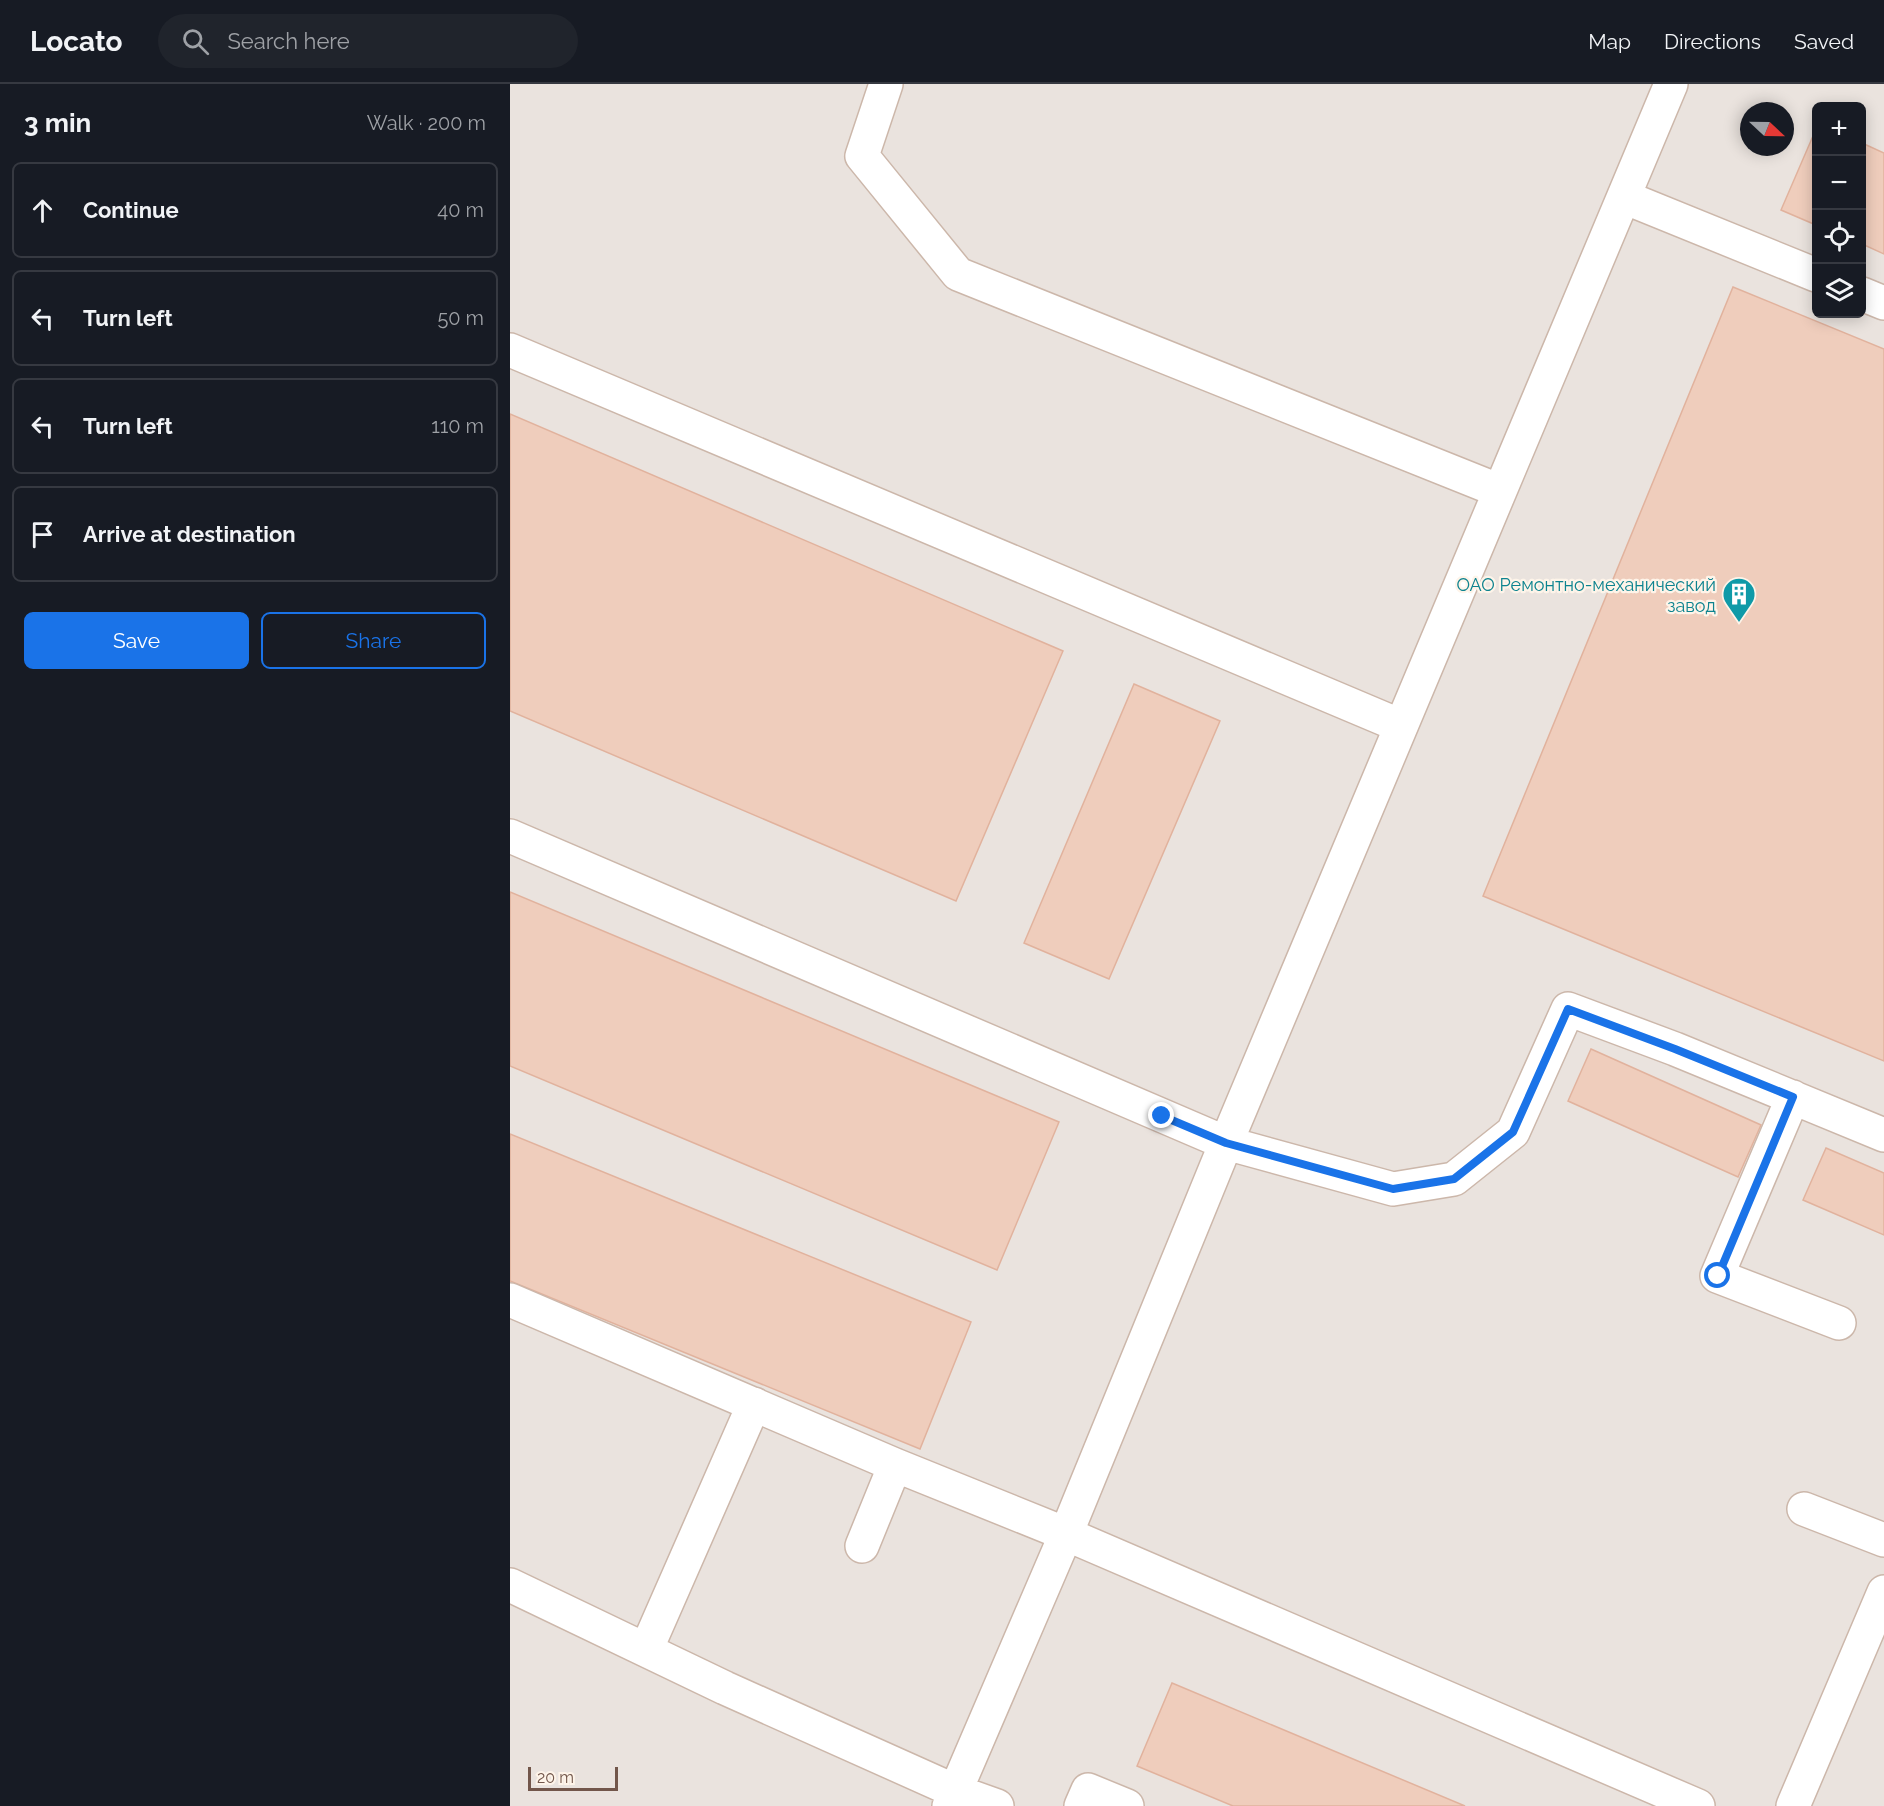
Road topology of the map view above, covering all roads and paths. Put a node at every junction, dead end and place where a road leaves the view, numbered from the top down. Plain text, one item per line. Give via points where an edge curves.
1 (886, 84) edge
2 (1671, 84) edge
3 (1624, 196) junction
4 (1812, 273) edge
5 (1866, 296) edge
6 (1884, 303) edge
7 (510, 350) edge
8 (1500, 491) junction
9 (1401, 726) junction
10 (510, 836) edge
11 (1793, 1097) junction
12 (1884, 1134) edge
13 (1226, 1143) junction
14 (510, 1300) edge
15 (1839, 1323) dead end
16 (754, 1404) junction
17 (895, 1465) junction
18 (1804, 1509) dead end
19 (1066, 1534) junction
20 (1884, 1540) edge
21 (862, 1546) dead end
22 (510, 1585) edge
23 (1884, 1592) edge
24 (646, 1650) junction
25 (952, 1798) edge
26 (997, 1806) edge
27 (1081, 1806) edge
28 (1127, 1806) edge
29 (1698, 1806) edge
30 (1793, 1806) edge

1 - 8 lane via 862,156 958,274
2 - 3 lane
3 - 4 lane
3 - 8 lane
5 - 6 lane
7 - 9 lane
8 - 9 lane
9 - 13 lane
10 - 13 lane
11 - 12 lane
11 - 13 lane via 1568,1009 1513,1132 1454,1179 1393,1189
11 - 15 lane via 1718,1276
13 - 19 lane
14 - 16 lane
16 - 17 lane
16 - 24 lane
17 - 19 lane
17 - 21 lane
18 - 20 lane
19 - 25 lane
19 - 29 lane
22 - 24 lane
23 - 30 lane
24 - 25 lane
25 - 26 lane
27 - 28 lane via 1088,1790

